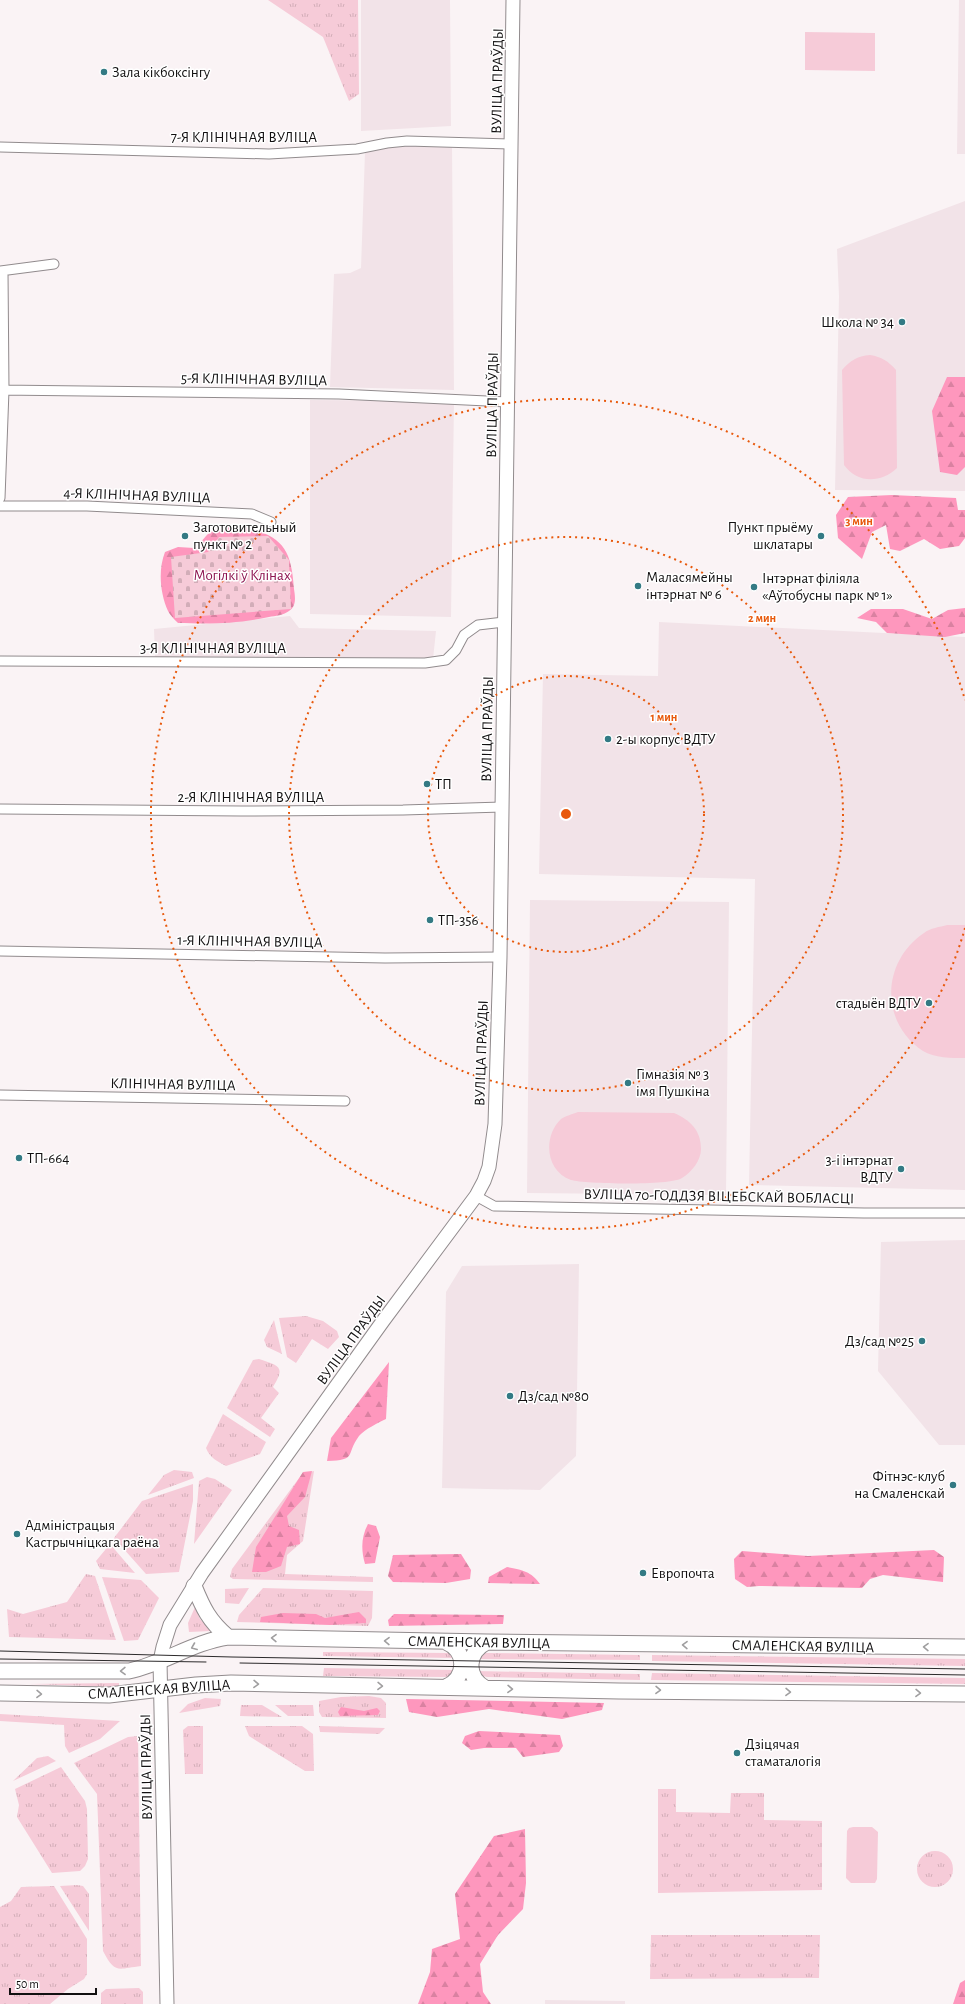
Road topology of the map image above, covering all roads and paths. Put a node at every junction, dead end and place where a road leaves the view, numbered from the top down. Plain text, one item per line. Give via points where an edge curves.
1 (513, 0) edge
2 (512, 144) junction
3 (0, 147) edge
4 (54, 264) dead end
5 (2, 271) edge
6 (2, 390) edge
7 (508, 402) junction
8 (0, 498) edge
9 (0, 506) edge
10 (271, 522) dead end
11 (504, 622) junction
12 (0, 661) edge
13 (502, 807) junction
14 (0, 809) edge
15 (0, 951) edge
16 (500, 957) junction
17 (0, 1095) edge
18 (345, 1101) dead end
19 (476, 1196) junction
20 (965, 1213) edge
21 (194, 1586) junction
22 (228, 1637) junction
23 (446, 1642) junction
24 (487, 1642) junction
25 (965, 1647) edge
26 (160, 1661) junction
27 (0, 1671) edge
28 (446, 1687) junction
29 (485, 1688) junction
30 (161, 1689) junction
31 (0, 1693) edge
32 (965, 1694) edge
33 (167, 2004) edge

1 - 2 main road, ВУЛІЦА ПРАЎДЫ
2 - 3 street, 7-Я КЛІНІЧНАЯ ВУЛІЦА via 407,141 358,149 269,154
2 - 7 main road, ВУЛІЦА ПРАЎДЫ
4 - 5 street
5 - 6 street
6 - 7 street, 5-Я КЛІНІЧНАЯ ВУЛІЦА via 339,394
6 - 8 street
7 - 11 main road, ВУЛІЦА ПРАЎДЫ
9 - 10 street, 4-Я КЛІНІЧНАЯ ВУЛІЦА via 87,506 252,514
11 - 12 street, 3-Я КЛІНІЧНАЯ ВУЛІЦА via 478,625 464,635 456,650 446,660 425,663
11 - 13 main road, ВУЛІЦА ПРАЎДЫ
13 - 14 street, 2-Я КЛІНІЧНАЯ ВУЛІЦА via 241,812
13 - 16 main road, ВУЛІЦА ПРАЎДЫ
15 - 16 street, 1-Я КЛІНІЧНАЯ ВУЛІЦА via 385,958
16 - 19 main road, ВУЛІЦА ПРАЎДЫ via 495,1124 489,1167
17 - 18 street, КЛІНІЧНАЯ ВУЛІЦА
19 - 20 street, ВУЛІЦА 70-ГОДДЗЯ ВІЦЕБСКАЙ ВОБЛАСЦІ via 494,1206
19 - 21 main road, ВУЛІЦА ПРАЎДЫ via 383,1321
21 - 22 main road via 204,1611 216,1627
21 - 26 main road, ВУЛІЦА ПРАЎДЫ via 170,1625
23 -> 22 main road, СМАЛЕНСКАЯ ВУЛІЦА
22 -> 26 main road, СМАЛЕНСКАЯ ВУЛІЦА via 214,1639
23 - 24 main road, СМАЛЕНСКАЯ ВУЛІЦА
23 - 28 main road via 459,1653 462,1664 459,1676
25 -> 24 main road, СМАЛЕНСКАЯ ВУЛІЦА
24 - 29 main road via 474,1653 470,1664 472,1676
26 -> 27 main road, СМАЛЕНСКАЯ ВУЛІЦА via 129,1671
26 - 30 main road, ВУЛІЦА ПРАЎДЫ
28 - 29 main road, СМАЛЕНСКАЯ ВУЛІЦА
30 -> 28 main road, СМАЛЕНСКАЯ ВУЛІЦА via 231,1683
29 -> 32 main road, СМАЛЕНСКАЯ ВУЛІЦА
31 -> 30 main road, СМАЛЕНСКАЯ ВУЛІЦА via 109,1695
30 - 33 main road, ВУЛІЦА ПРАЎДЫ

